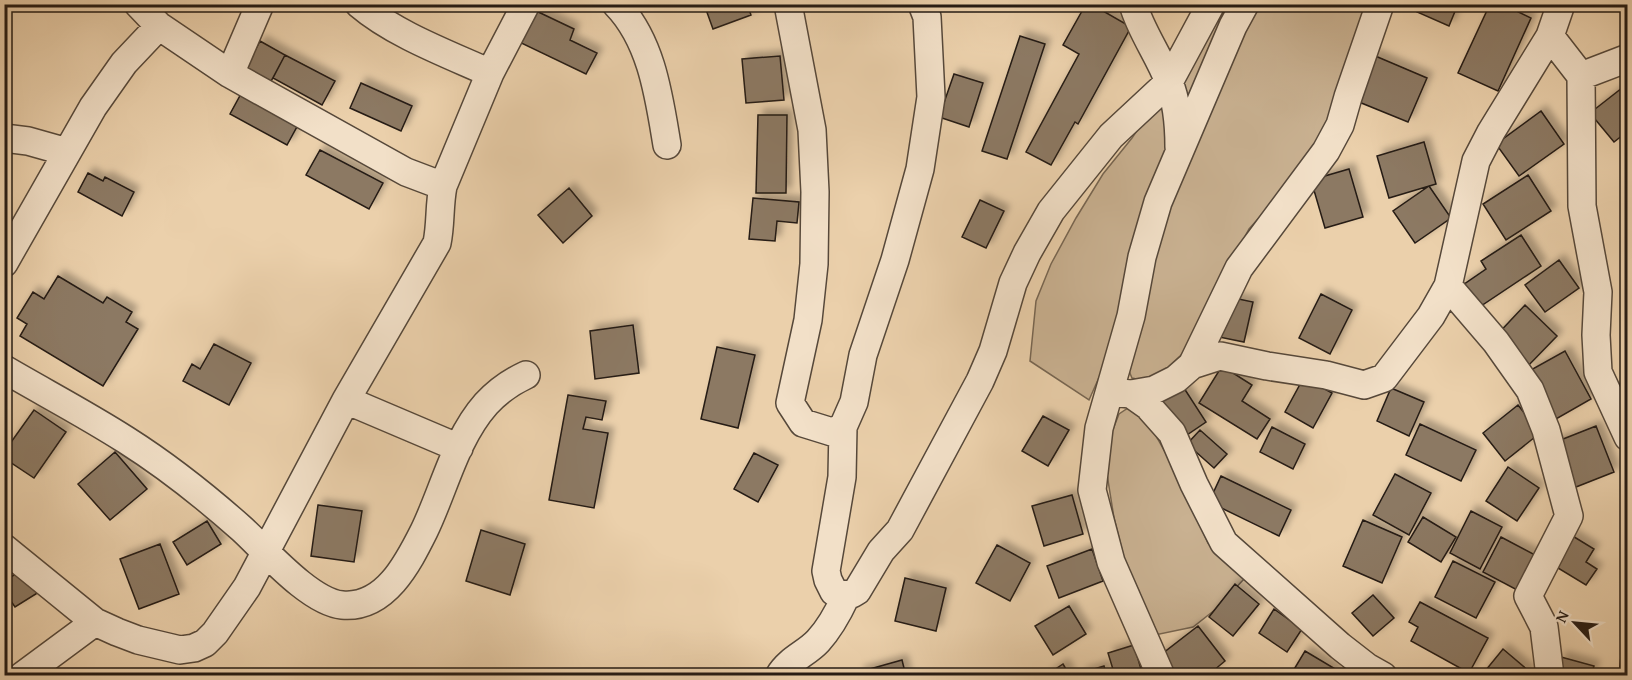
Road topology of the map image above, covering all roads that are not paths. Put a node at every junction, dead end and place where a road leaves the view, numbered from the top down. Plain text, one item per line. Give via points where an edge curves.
1 (138, 4) edge
2 (260, 4) edge
3 (359, 4) edge
4 (526, 4) edge
5 (616, 4) edge
6 (788, 4) edge
7 (922, 4) edge
8 (1133, 4) edge
9 (1211, 4) edge
10 (1245, 4) edge
11 (1380, 4) edge
12 (1560, 4) edge
13 (159, 26) junction
14 (1550, 36) junction
15 (1628, 58) edge
16 (490, 73) junction
17 (230, 74) junction
18 (1581, 76) junction
19 (1169, 82) junction
20 (4, 138) edge
21 (667, 145) dead end
22 (1179, 149) junction
23 (67, 152) junction
24 (443, 186) junction
25 (4, 263) edge
26 (1448, 286) junction
27 (1192, 365) junction
28 (4, 369) edge
29 (526, 375) dead end
30 (1121, 393) junction
31 (346, 400) junction
32 (843, 427) junction
33 (1628, 437) edge
34 (459, 448) junction
35 (4, 548) edge
36 (266, 551) junction
37 (846, 596) junction
38 (95, 622) junction
39 (22, 675) edge
40 (779, 675) edge
41 (1161, 675) edge
42 (1383, 675) edge
43 (1550, 675) edge

1 - 13 street
2 - 17 street
3 - 16 street via 426,44
4 - 16 street
5 - 21 street via 641,40 657,86
6 - 32 street via 812,130 814,192 814,264 808,320 790,403 803,423 832,432
7 - 32 street via 927,17 931,97 920,169 863,355 854,402
8 - 19 street via 1138,23
9 - 19 street
10 - 22 street
11 - 27 street via 1340,125 1326,151 1239,268
12 - 14 street
13 - 17 street
13 - 23 street via 124,63
14 - 18 street
14 - 26 street via 1476,161
15 - 18 street
16 - 24 street
17 - 24 street via 406,172
18 - 33 street via 1582,206 1598,292 1598,372
19 - 22 street via 1179,123
19 - 37 street via 1111,135 1051,211 1013,283 993,351 957,425 900,530 881,551 857,591
20 - 23 street
22 - 30 street via 1142,257
23 - 25 street
24 - 31 street via 437,243
26 - 27 street via 1431,316 1384,378 1364,385 1221,356
26 - 43 street via 1496,342 1530,390 1546,430 1569,516 1528,596 1544,627
27 - 30 street via 1154,390
28 - 36 street via 171,471
29 - 34 street via 486,404
30 - 41 street via 1099,428 1092,490 1111,562
30 - 42 street via 1148,406 1172,434 1224,543 1340,646 1367,668
31 - 34 street
31 - 36 street
32 - 37 street via 842,477 826,571 834,592
34 - 36 street via 433,513 403,571 367,601 341,605 316,596
35 - 38 street
36 - 38 street via 232,610 210,638 194,648 180,650 138,640
37 - 40 street via 817,642
38 - 39 street

